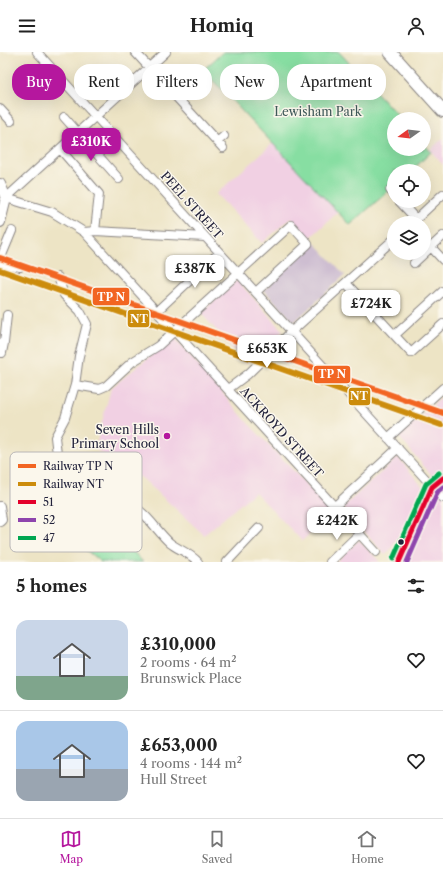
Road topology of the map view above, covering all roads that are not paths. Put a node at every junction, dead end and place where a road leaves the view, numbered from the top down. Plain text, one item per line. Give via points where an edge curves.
1 (37, 52) edge
2 (135, 52) edge
3 (166, 52) edge
4 (390, 52) edge
5 (146, 64) edge
6 (153, 64) edge
7 (142, 74) edge
8 (179, 100) edge
9 (0, 110) edge
10 (443, 111) edge
11 (64, 117) dead end
12 (96, 117) junction
13 (11, 121) dead end
14 (78, 132) junction
15 (224, 136) dead end
16 (60, 149) junction
17 (120, 179) dead end
18 (0, 184) edge
19 (443, 194) edge
20 (6, 198) junction
21 (419, 216) edge
22 (0, 222) edge
23 (12, 230) dead end
24 (95, 231) junction
25 (84, 232) junction
26 (443, 236) edge
27 (205, 237) junction
28 (0, 238) edge
29 (9, 240) junction
30 (387, 245) edge
31 (431, 247) joint
32 (219, 253) junction
33 (417, 260) edge
34 (443, 260) edge
35 (0, 261) edge
36 (414, 263) dead end
37 (20, 267) dead end
38 (237, 273) junction
39 (58, 277) dead end
40 (346, 283) junction
41 (443, 291) edge
42 (256, 292) junction
43 (157, 311) junction
44 (7, 315) dead end
45 (443, 324) edge
46 (174, 330) junction
47 (291, 332) junction
48 (395, 335) junction
49 (2, 343) edge
50 (2, 353) dead end
51 (75, 385) junction
52 (443, 388) edge
53 (228, 390) junction
54 (388, 438) junction
55 (398, 448) junction
56 (57, 452) edge
57 (443, 478) edge
58 (432, 487) junction
59 (443, 498) edge
60 (0, 506) edge
61 (334, 507) junction
62 (142, 513) edge
63 (0, 522) edge
64 (259, 528) dead end
65 (359, 534) junction
66 (376, 552) dead end
67 (198, 562) edge
68 (227, 562) edge
69 (330, 562) edge
70 (399, 562) edge

1 - 12 street, PEEL STREET
2 - 5 street
3 - 6 street
4 - 10 main road
7 - 12 street
8 - 15 street via 220,145
9 - 13 street
11 - 14 street
12 - 14 street
12 - 27 street, PEEL STREET
14 - 16 street
14 - 17 street
16 - 20 street
16 - 24 street via 98,194
18 - 20 street
19 - 21 street
20 - 22 street
20 - 25 street, ACKROYD STREET via 52,212
23 - 29 street
24 - 25 street
24 - 27 street
25 - 43 street, ACKROYD STREET
26 - 31 street
27 - 32 street, PEEL STREET
28 - 29 street
29 - 35 street
30 - 40 street
31 - 34 street
32 - 38 street, PEEL STREET
32 - 43 street
33 - 36 street
35 - 37 street
38 - 42 street, PEEL STREET
38 - 42 street via 291,225 308,244
38 - 46 street
39 - 51 street via 64,295 87,324
40 - 47 street
40 - 48 street
41 - 48 street
42 - 47 street, PEEL STREET
43 - 46 street, ACKROYD STREET
44 - 49 street
45 - 48 street via 411,353
46 - 51 street via 158,346 121,370 106,386 99,389
46 - 53 street, ACKROYD STREET
47 - 53 street
47 - 54 street, PEEL STREET
49 - 50 street
51 - 56 street via 65,418 55,437
52 - 54 street
53 - 61 street, ACKROYD STREET
54 - 55 street, PEEL STREET
55 - 58 street, PEEL STREET
55 - 61 street
57 - 58 street
58 - 59 street, PEEL STREET
58 - 70 street
60 - 63 street
61 - 65 street, ACKROYD STREET
62 - 67 street via 171,543 193,556
64 - 68 street
65 - 66 street, ACKROYD STREET
65 - 69 street

